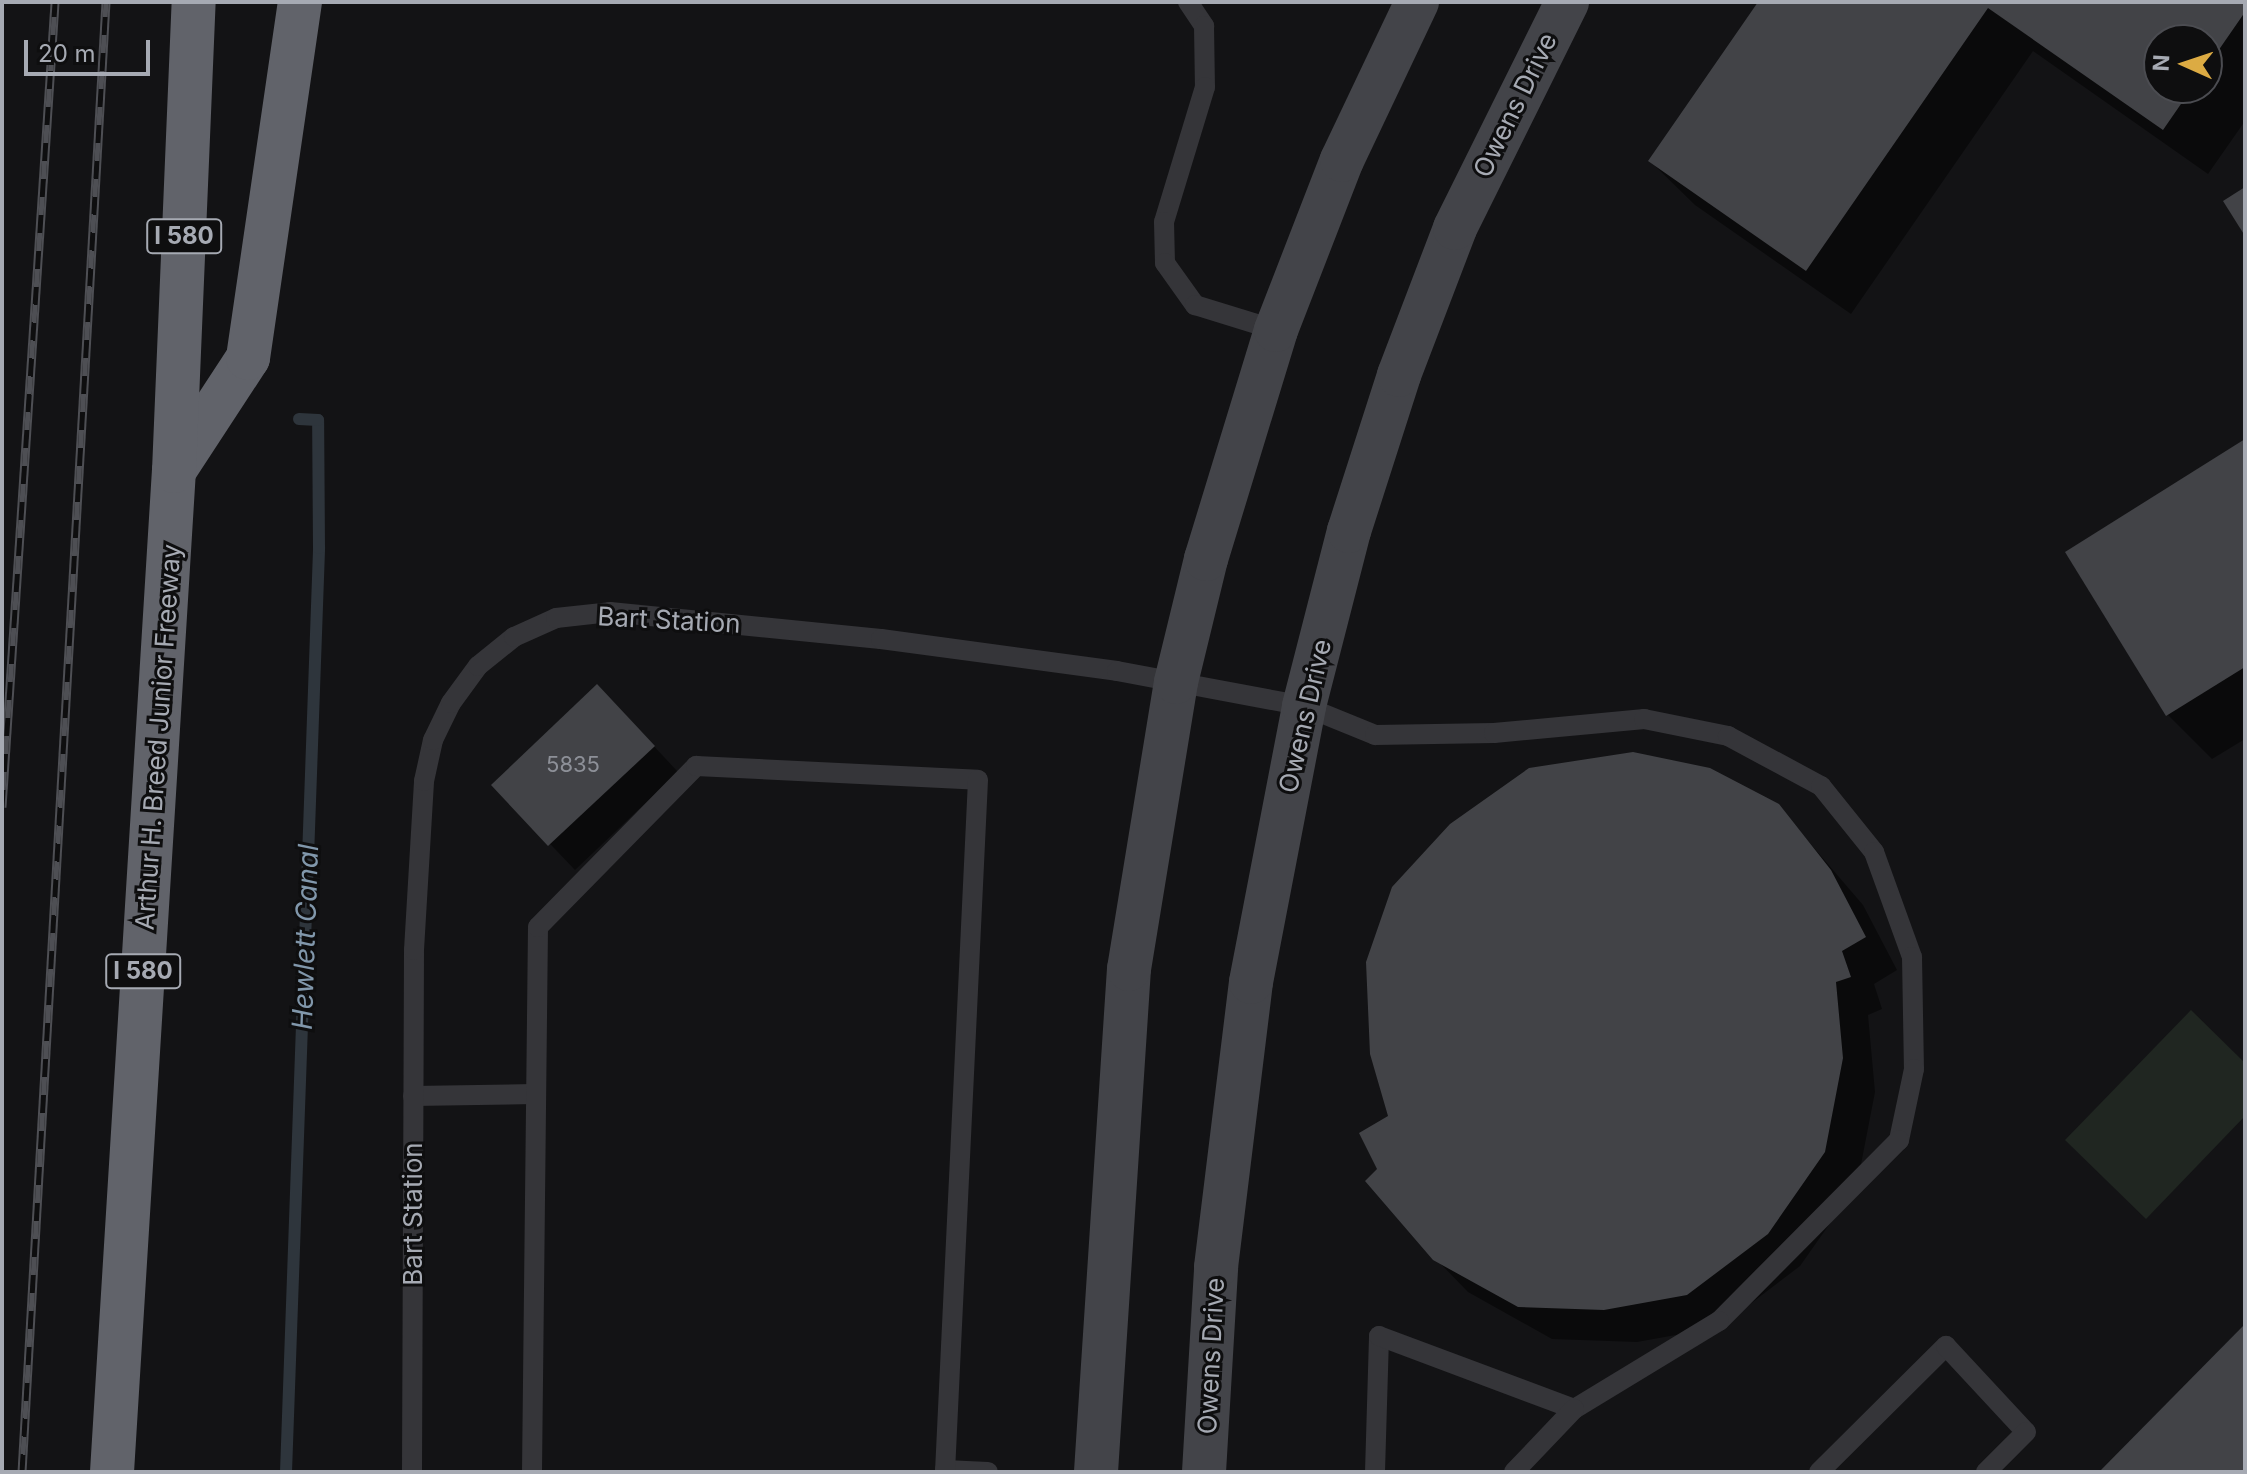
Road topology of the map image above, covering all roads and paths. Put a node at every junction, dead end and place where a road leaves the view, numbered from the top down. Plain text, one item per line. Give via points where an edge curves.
1 (194, 2) edge
2 (300, 2) edge
3 (1188, 2) edge
4 (1417, 2) edge
5 (1567, 2) edge
6 (1276, 330) junction
7 (174, 471) junction
8 (1176, 682) junction
9 (1304, 706) junction
10 (535, 1094) junction
11 (413, 1096) junction
12 (1574, 1409) junction
13 (945, 1471) edge
14 (112, 1472) edge
15 (412, 1472) edge
16 (532, 1472) edge
17 (988, 1472) edge
18 (1096, 1472) edge
19 (1204, 1472) edge
20 (1375, 1472) edge
21 (1514, 1472) edge
22 (1819, 1472) edge
23 (1986, 1472) edge

1 - 7 highway, Arthur H. Breed Junior Freeway / I 580
2 - 7 highway via 248,358
3 - 6 lane via 1204,26 1205,87 1164,222 1165,263 1195,305
4 - 6 street via 1342,160
5 - 9 street, Owens Drive via 1455,228 1399,375 1349,531
6 - 8 street via 1206,559
7 - 14 highway, Arthur H. Breed Junior Freeway / I 580
8 - 9 lane, Bart Station
8 - 11 lane, Bart Station via 897,641 610,612 556,618 514,637 478,666 433,740 419,849
8 - 18 street via 1129,969
9 - 12 lane, Bart Station via 1375,735 1494,733 1644,719 1728,736 1821,786 1874,852 1912,957 1914,1069 1899,1140 1719,1321
9 - 19 street, Owens Drive via 1251,982 1216,1267
10 - 11 lane
10 - 13 lane via 538,927 696,766 978,780
10 - 16 lane
11 - 15 lane, Bart Station
12 - 20 lane via 1379,1336
12 - 21 lane, Bart Station
13 - 17 lane
22 - 23 lane via 1946,1346 2026,1432

